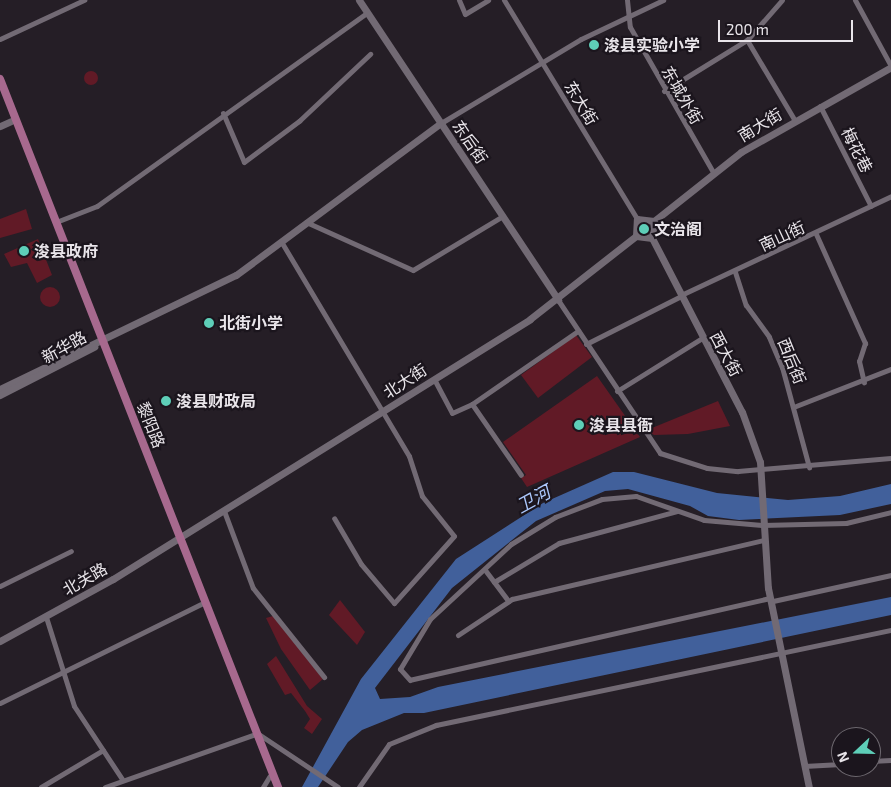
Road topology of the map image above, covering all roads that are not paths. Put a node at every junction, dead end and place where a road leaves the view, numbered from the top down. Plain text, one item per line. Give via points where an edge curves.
1 (84, 0) edge
2 (359, 0) edge
3 (459, 0) edge
4 (488, 0) edge
5 (504, 0) edge
6 (627, 0) edge
7 (663, 0) edge
8 (782, 0) edge
9 (855, 0) edge
10 (367, 13) junction
11 (628, 15) junction
12 (0, 39) edge
13 (747, 40) junction
14 (370, 54) dead end
15 (542, 62) junction
16 (891, 67) edge
17 (0, 80) edge
18 (664, 91) junction
19 (0, 93) edge
20 (820, 106) junction
21 (223, 113) junction
22 (795, 120) junction
23 (11, 121) junction
24 (441, 123) junction
25 (0, 126) edge
26 (713, 172) junction
27 (891, 196) edge
28 (871, 206) junction
29 (503, 216) junction
30 (637, 219) junction
31 (654, 221) junction
32 (56, 222) junction
33 (306, 222) junction
34 (816, 234) junction
35 (636, 236) junction
36 (652, 238) junction
37 (282, 243) junction
38 (735, 272) junction
39 (681, 296) junction
40 (558, 300) junction
41 (578, 331) junction
42 (702, 338) junction
43 (101, 343) junction
44 (586, 344) junction
45 (891, 369) edge
46 (434, 379) junction
47 (864, 382) junction
48 (0, 389) edge
49 (617, 390) junction
50 (0, 395) edge
51 (472, 404) junction
52 (796, 406) junction
53 (384, 411) junction
54 (891, 458) edge
55 (809, 468) junction
56 (762, 472) junction
57 (521, 475) dead end
58 (679, 510) junction
59 (224, 511) junction
60 (891, 512) edge
61 (334, 518) dead end
62 (762, 524) junction
63 (178, 539) junction
64 (763, 540) junction
65 (71, 551) dead end
66 (485, 570) junction
67 (891, 575) edge
68 (494, 582) junction
69 (0, 586) edge
70 (508, 601) junction
71 (771, 602) junction
72 (201, 604) junction
73 (46, 617) junction
74 (891, 630) edge
75 (458, 635) dead end
76 (0, 640) edge
77 (780, 649) junction
78 (65, 673) junction
79 (324, 677) dead end
80 (0, 703) edge
81 (255, 734) junction
82 (103, 750) junction
83 (831, 765) edge
84 (804, 766) junction
85 (122, 778) junction
86 (274, 783) edge
87 (41, 787) edge
88 (105, 787) edge
89 (263, 787) edge
90 (338, 787) edge
91 (359, 787) edge
92 (809, 787) edge

1 - 12 street
2 - 10 street, 东后街
3 - 4 street via 465,14
5 - 15 street, 东大街
6 - 11 street, 东城外街
7 - 11 street
8 - 13 street
9 - 16 street
10 - 21 street
10 - 24 street, 东后街
11 - 15 street
11 - 18 street, 东城外街
13 - 18 street
13 - 22 street
14 - 21 street via 299,121 244,162
15 - 24 street
15 - 30 street, 东大街
16 - 20 street, 南大街
17 - 32 main road, 黎阳路
18 - 26 street, 东城外街
19 - 23 main road, 黎阳路
20 - 22 street, 南大街
20 - 28 street, 梅花巷
21 - 32 street via 90,210
22 - 26 street, 南大街
23 - 25 street
23 - 43 main road, 黎阳路
24 - 29 street, 东后街
24 - 33 street
26 - 31 street, 南大街
27 - 28 street, 南山街
28 - 34 street, 南山街
29 - 33 street via 413,270
29 - 40 street, 东后街
30 - 31 street
30 - 35 street
31 - 36 street
32 - 43 main road, 黎阳路
33 - 37 street
34 - 38 street, 南山街
34 - 47 street via 864,343 859,366
35 - 36 street
35 - 40 street, 北大街
36 - 39 street, 西大街
37 - 43 street via 225,281
37 - 53 street
38 - 39 street, 南山街
38 - 52 street, 西后街 via 746,305 769,337
39 - 42 street, 西大街
39 - 44 street, 南山街
40 - 41 street
40 - 46 street, 北大街
41 - 44 street
41 - 51 street
42 - 49 street
42 - 56 street, 西大街 via 742,412
43 - 48 street, 新华路
43 - 50 street, 新华路
43 - 63 main road, 黎阳路
44 - 49 street
45 - 47 street
46 - 51 street via 452,413
46 - 53 street, 北大街
47 - 52 street
49 - 56 street via 660,453 707,468
51 - 57 street
52 - 55 street, 西后街
53 - 59 street, 北大街
53 - 61 street via 409,456 422,496 454,536 394,603 361,564
54 - 55 street
55 - 56 street
56 - 62 street, 西大街
58 - 62 street via 722,524
58 - 66 street via 636,496 602,499 528,533
58 - 68 street via 559,543
59 - 63 street, 北大街
59 - 79 street via 253,588
60 - 62 street via 846,523
62 - 64 street, 西大街
63 - 72 main road, 黎阳路
63 - 73 street, 北关路
63 - 81 main road, 黎阳路
64 - 70 street
64 - 71 street, 西大街
65 - 69 street
66 - 68 street
66 - 71 street via 427,622 401,665 407,679
67 - 71 street
68 - 70 street
70 - 75 street
71 - 77 street, 西大街
72 - 78 street
72 - 81 main road, 黎阳路
73 - 76 street, 北关路
73 - 78 street
74 - 77 street
77 - 84 street, 西大街
77 - 91 street via 436,726 389,744
78 - 80 street
78 - 82 street via 74,706
81 - 85 street
81 - 86 main road, 黎阳路
81 - 90 street
82 - 85 street
82 - 87 street
83 - 84 street
84 - 92 street, 西大街
85 - 88 street
86 - 89 street

